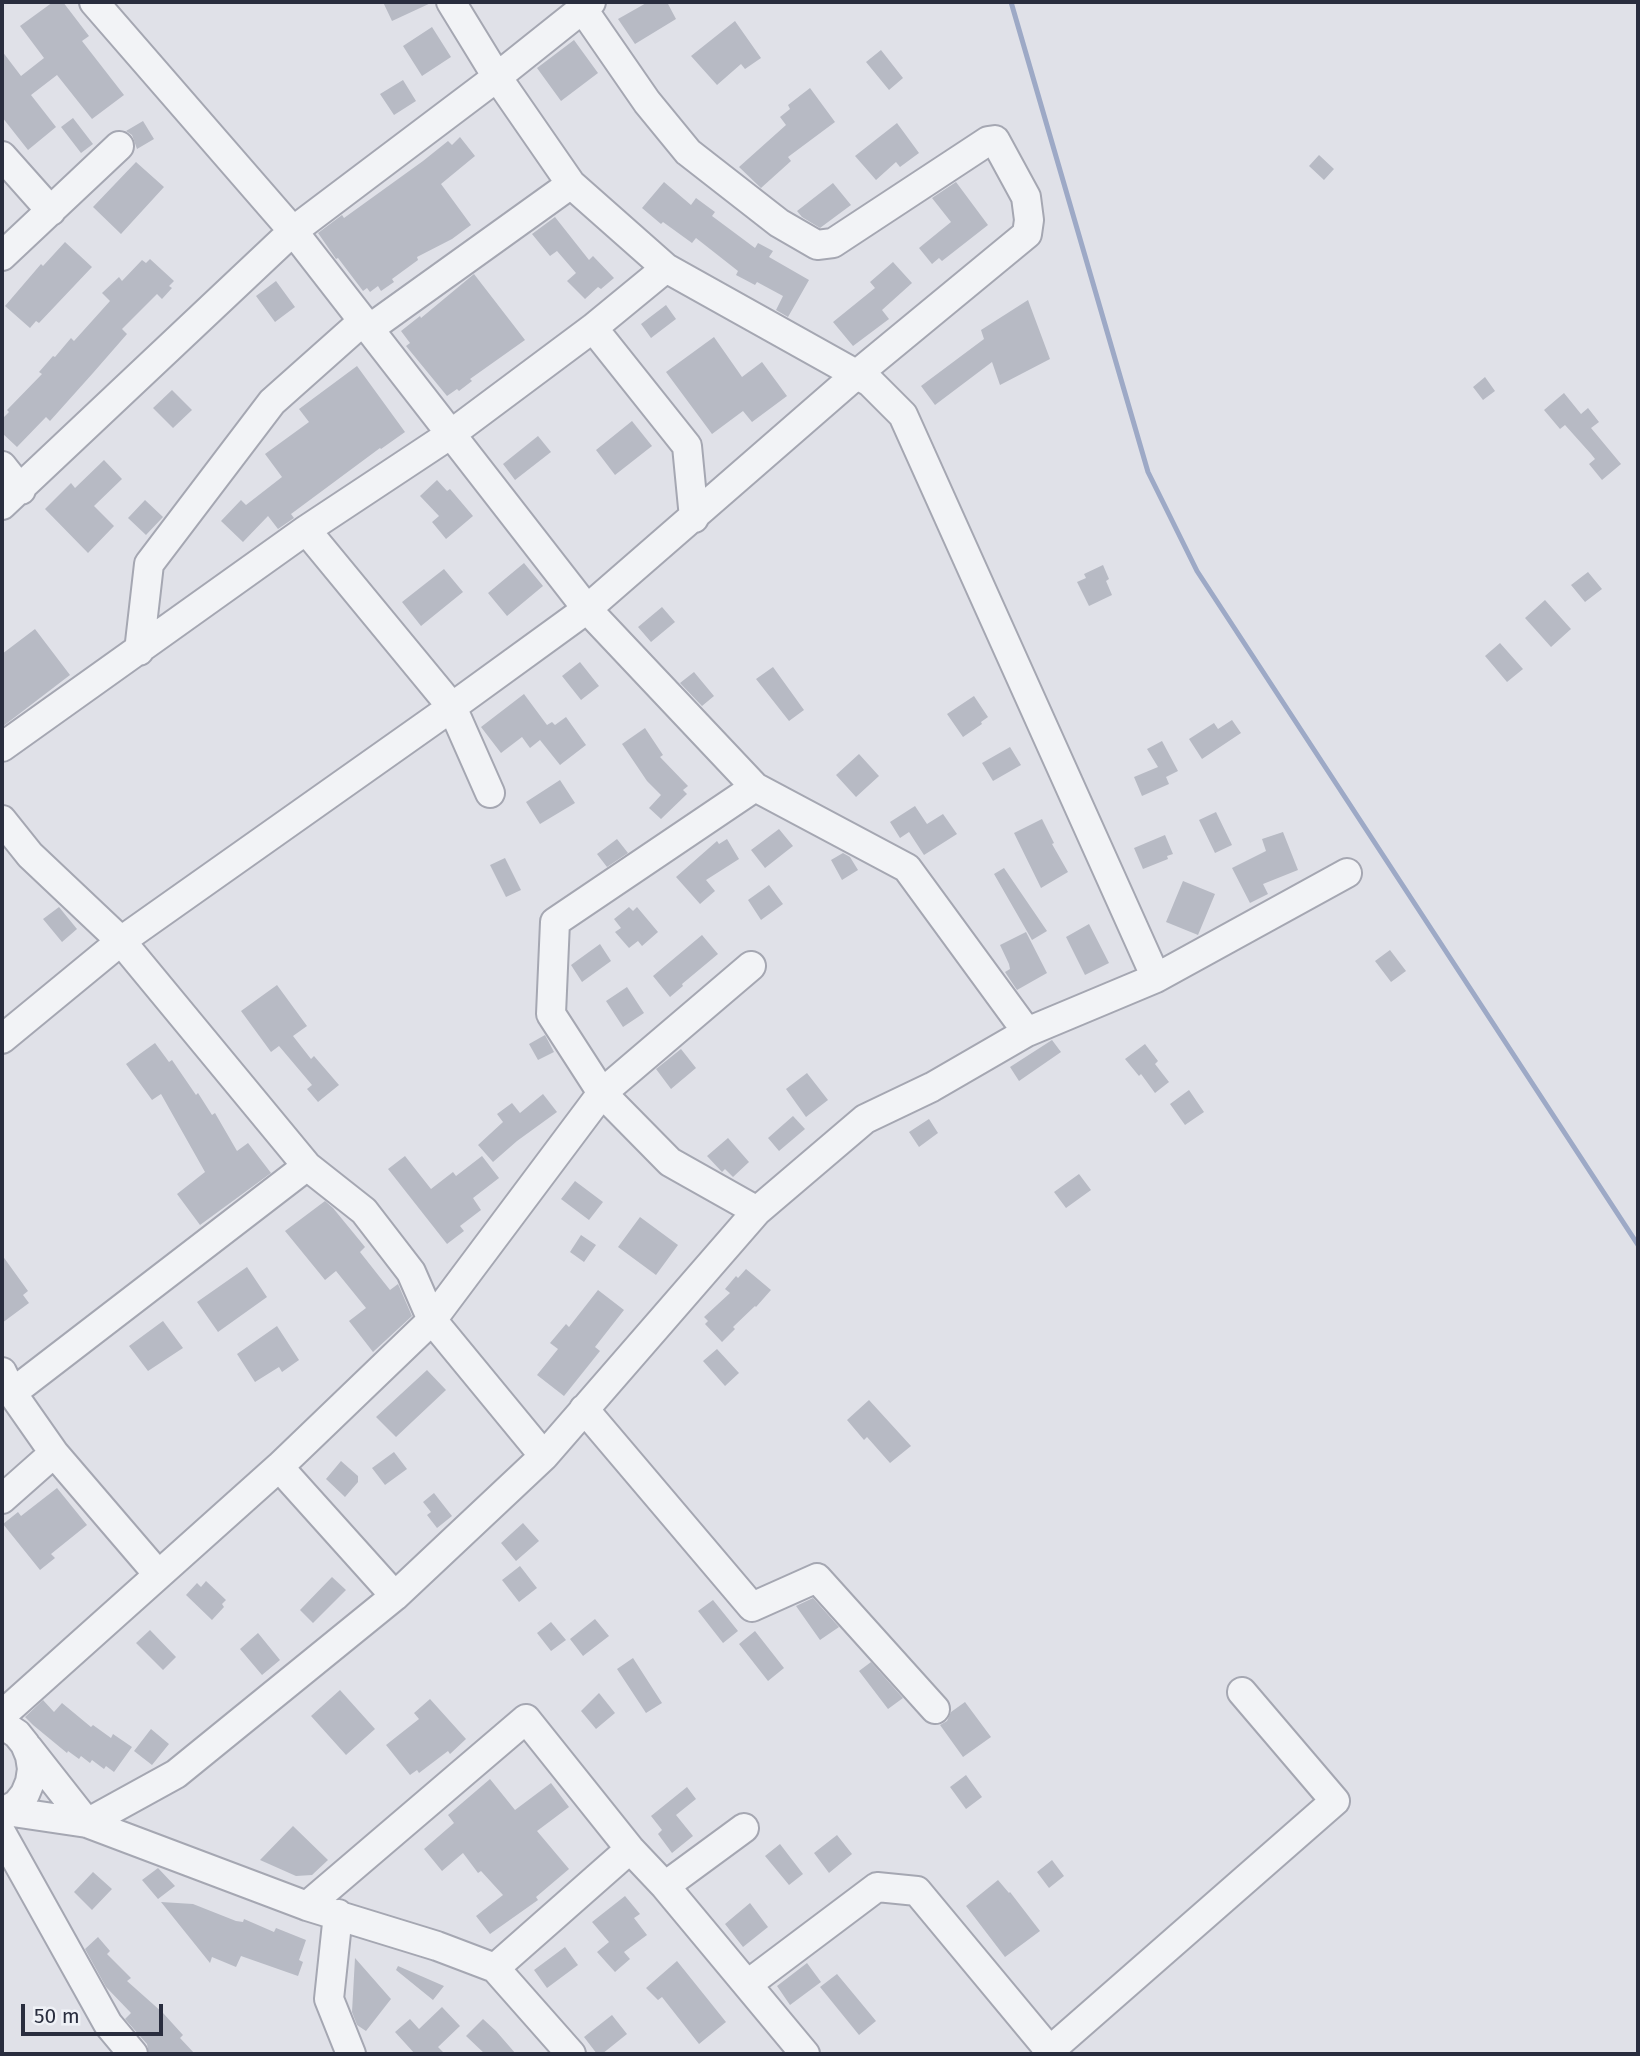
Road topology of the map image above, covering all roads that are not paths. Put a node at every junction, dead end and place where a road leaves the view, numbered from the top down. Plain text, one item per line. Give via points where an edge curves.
1 (93, 2) edge
2 (451, 2) edge
3 (587, 5) edge
4 (497, 77) junction
5 (119, 146) dead end
6 (2, 156) edge
7 (571, 184) junction
8 (51, 211) junction
9 (293, 231) junction
10 (2, 256) edge
11 (666, 268) junction
12 (366, 325) junction
13 (593, 328) junction
14 (856, 375) junction
15 (451, 434) junction
16 (2, 466) edge
17 (11, 498) edge
18 (694, 518) junction
19 (306, 530) junction
20 (587, 609) junction
21 (139, 651) junction
22 (452, 708) junction
23 (2, 747) edge
24 (755, 786) junction
25 (490, 793) dead end
26 (2, 820) edge
27 (1347, 873) dead end
28 (121, 941) junction
29 (751, 966) dead end
30 (1156, 978) junction
31 (1027, 1032) junction
32 (2, 1039) edge
33 (603, 1093) junction
34 (307, 1166) junction
35 (757, 1211) junction
36 (432, 1320) junction
37 (7, 1382) edge
38 (584, 1409) junction
39 (54, 1453) junction
40 (544, 1456) junction
41 (279, 1467) junction
42 (2, 1499) edge
43 (157, 1573) junction
44 (395, 1596) junction
45 (1242, 1692) dead end
46 (935, 1709) dead end
47 (2, 1715) edge
48 (2, 1724) edge
49 (25, 1744) junction
50 (3, 1819) edge
51 (87, 1823) junction
52 (744, 1828) dead end
53 (630, 1849) junction
54 (665, 1886) junction
55 (307, 1906) junction
56 (338, 1914) junction
57 (495, 1968) junction
58 (748, 1984) junction
59 (1048, 2053) edge
60 (133, 2054) edge
61 (351, 2054) edge
62 (571, 2054) edge
63 (805, 2054) edge

1 - 9 street
2 - 4 street
3 - 4 street
3 - 14 street via 647,102 688,152 779,223 817,245 833,243 995,140 1026,197 1027,234
4 - 7 street
4 - 9 street
5 - 8 street
6 - 8 street
7 - 11 street
7 - 12 street
8 - 10 street
9 - 12 street
9 - 17 street
11 - 13 street
11 - 14 street
12 - 15 street
12 - 21 street via 272,402 149,564
13 - 15 street
13 - 18 street via 687,446
14 - 18 street
14 - 30 street via 870,382 902,415
15 - 19 street
15 - 20 street
16 - 17 street
18 - 20 street
19 - 21 street
19 - 22 street
20 - 22 street
20 - 24 street
21 - 23 street
22 - 25 street
22 - 28 street
24 - 31 street via 907,868
24 - 33 street via 555,922 551,1014
26 - 28 street via 30,855
27 - 30 street
28 - 32 street
28 - 34 street
29 - 33 street
30 - 31 street
31 - 35 street via 932,1087 865,1119
33 - 35 street via 670,1162
33 - 36 street
34 - 36 street via 364,1211 411,1272
34 - 37 street
35 - 38 street
36 - 40 street
36 - 41 street
37 - 39 street
38 - 40 street
38 - 46 street via 752,1608 817,1578
39 - 42 street
39 - 43 street
40 - 44 street
41 - 43 street
41 - 44 street
43 - 47 street
44 - 51 street via 176,1774
45 - 59 street via 1335,1801
48 - 49 street
49 - 50 street via 30,1782
49 - 51 street
50 - 51 street
50 - 60 street via 108,2024
51 - 55 street
52 - 54 street
53 - 54 street
53 - 55 street via 526,1719
53 - 57 street
54 - 58 street
55 - 56 street
56 - 57 street
56 - 61 street via 329,1999
57 - 62 street
58 - 59 street via 877,1887 917,1891
58 - 63 street

